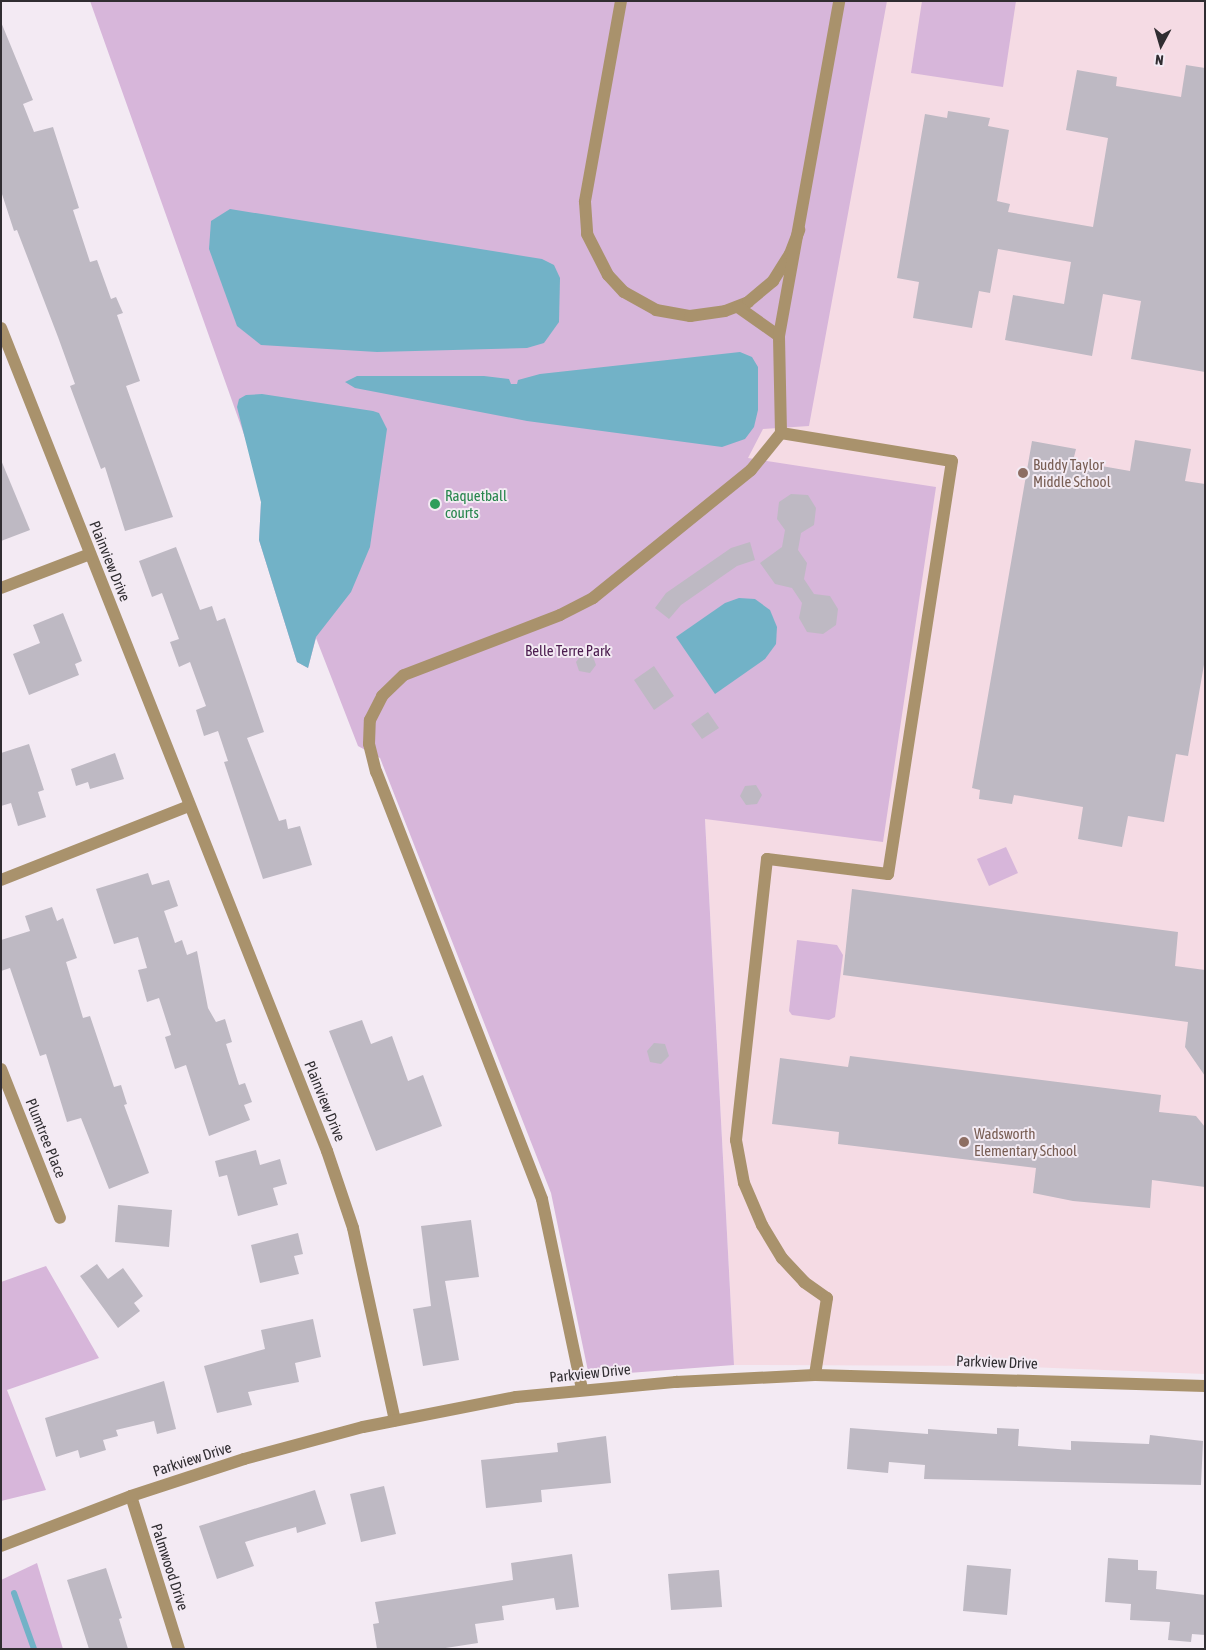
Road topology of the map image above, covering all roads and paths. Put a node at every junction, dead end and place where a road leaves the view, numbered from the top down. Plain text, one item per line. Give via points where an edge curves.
1 (621, 1) edge
2 (839, 1) edge
3 (799, 230) junction
4 (738, 307) junction
5 (1, 328) edge
6 (779, 336) junction
7 (781, 433) junction
8 (90, 554) junction
9 (1, 588) edge
10 (189, 806) junction
11 (1, 880) edge
12 (1, 1069) edge
13 (60, 1218) dead end
14 (816, 1375) junction
15 (1205, 1386) edge
16 (582, 1389) junction
17 (396, 1420) junction
18 (131, 1496) junction
19 (1, 1546) edge
20 (179, 1649) edge

1 - 4 street via 586,193 586,224 591,246 616,284 656,310 690,316
2 - 3 street
3 - 4 street via 790,254 773,281
3 - 6 street
4 - 6 street
5 - 8 street, Plainview Drive
6 - 7 street
7 - 14 street via 952,461 888,874 767,859 736,1117 737,1147 744,1183 762,1226 782,1258 804,1282 827,1298
7 - 16 street via 751,470 593,598 404,675 382,696 370,720 368,744 376,772 542,1199
8 - 9 street
8 - 10 street, Plainview Drive
10 - 11 street
10 - 17 street, Plainview Drive via 328,1151 353,1228
12 - 13 street, Plumtree Place
14 - 15 street, Parkview Drive
14 - 16 street, Parkview Drive
16 - 17 street, Parkview Drive
17 - 18 street, Parkview Drive via 262,1454
18 - 19 street, Parkview Drive
18 - 20 street, Palmwood Drive

